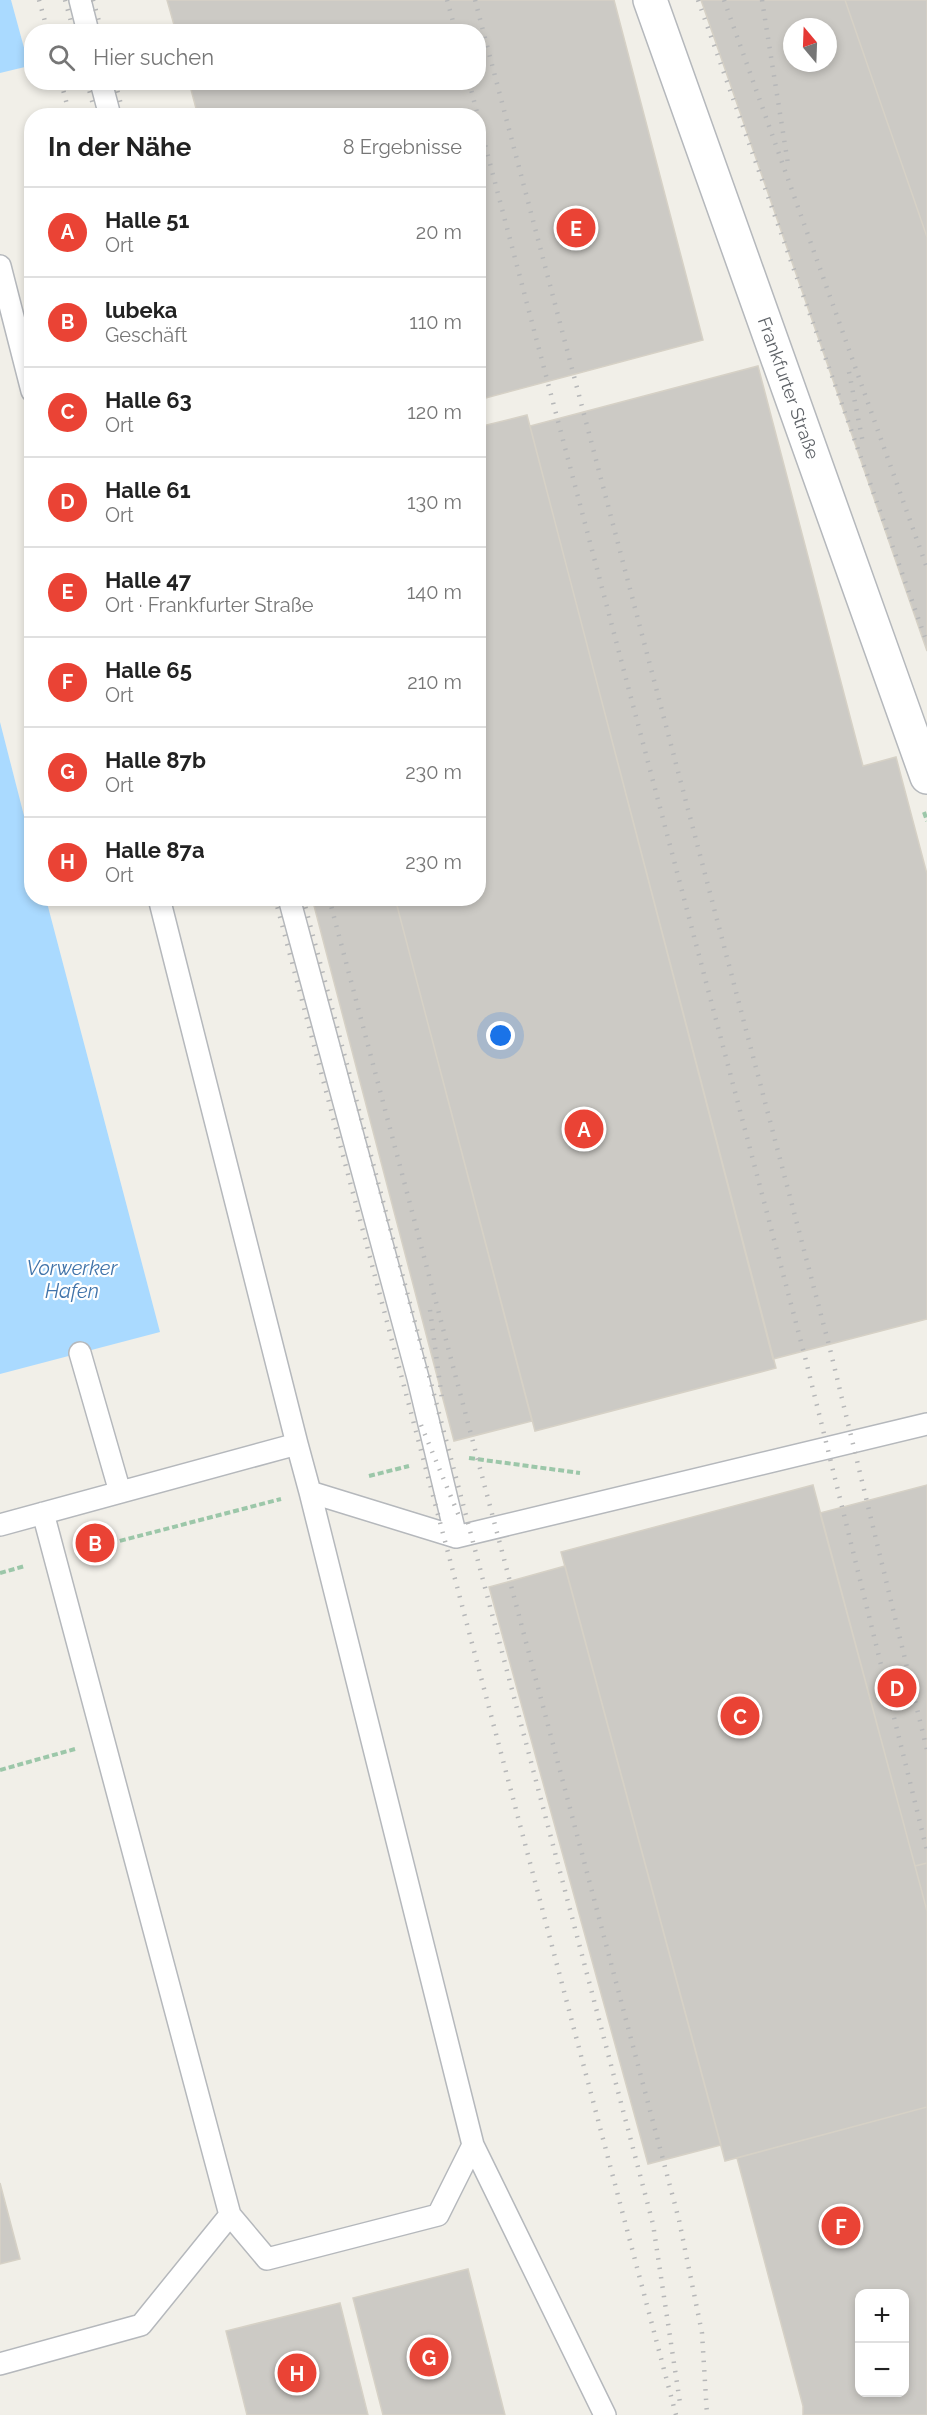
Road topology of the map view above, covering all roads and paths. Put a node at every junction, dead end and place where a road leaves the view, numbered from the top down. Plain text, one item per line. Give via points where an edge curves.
1 (80, 0) edge
2 (650, 0) edge
3 (86, 24) edge
4 (103, 90) edge
5 (108, 108) edge
6 (0, 266) edge
7 (24, 360) edge
8 (927, 777) edge
9 (161, 906) edge
10 (291, 906) edge
11 (80, 1353) dead end
12 (927, 1424) edge
13 (297, 1444) junction
14 (120, 1492) junction
15 (310, 1492) junction
16 (43, 1513) junction
17 (0, 1525) edge
18 (456, 1538) junction
19 (25, 1566) dead end
20 (28, 1578) dead end
21 (73, 1737) dead end
22 (0, 1770) edge
23 (472, 2145) junction
24 (230, 2215) junction
25 (0, 2364) edge
26 (605, 2415) edge

1 - 3 lane
2 - 8 street, Frankfurter Straße
4 - 5 lane
6 - 7 lane
9 - 13 lane
10 - 18 lane via 418,1378
11 - 14 lane
12 - 18 lane
13 - 14 lane
13 - 15 lane
14 - 16 lane
15 - 18 lane
15 - 23 lane
16 - 17 lane
16 - 24 lane
19 - 20 path
21 - 22 path via 76,1748
23 - 24 lane via 438,2216 267,2259
23 - 26 lane
24 - 25 lane via 141,2325

